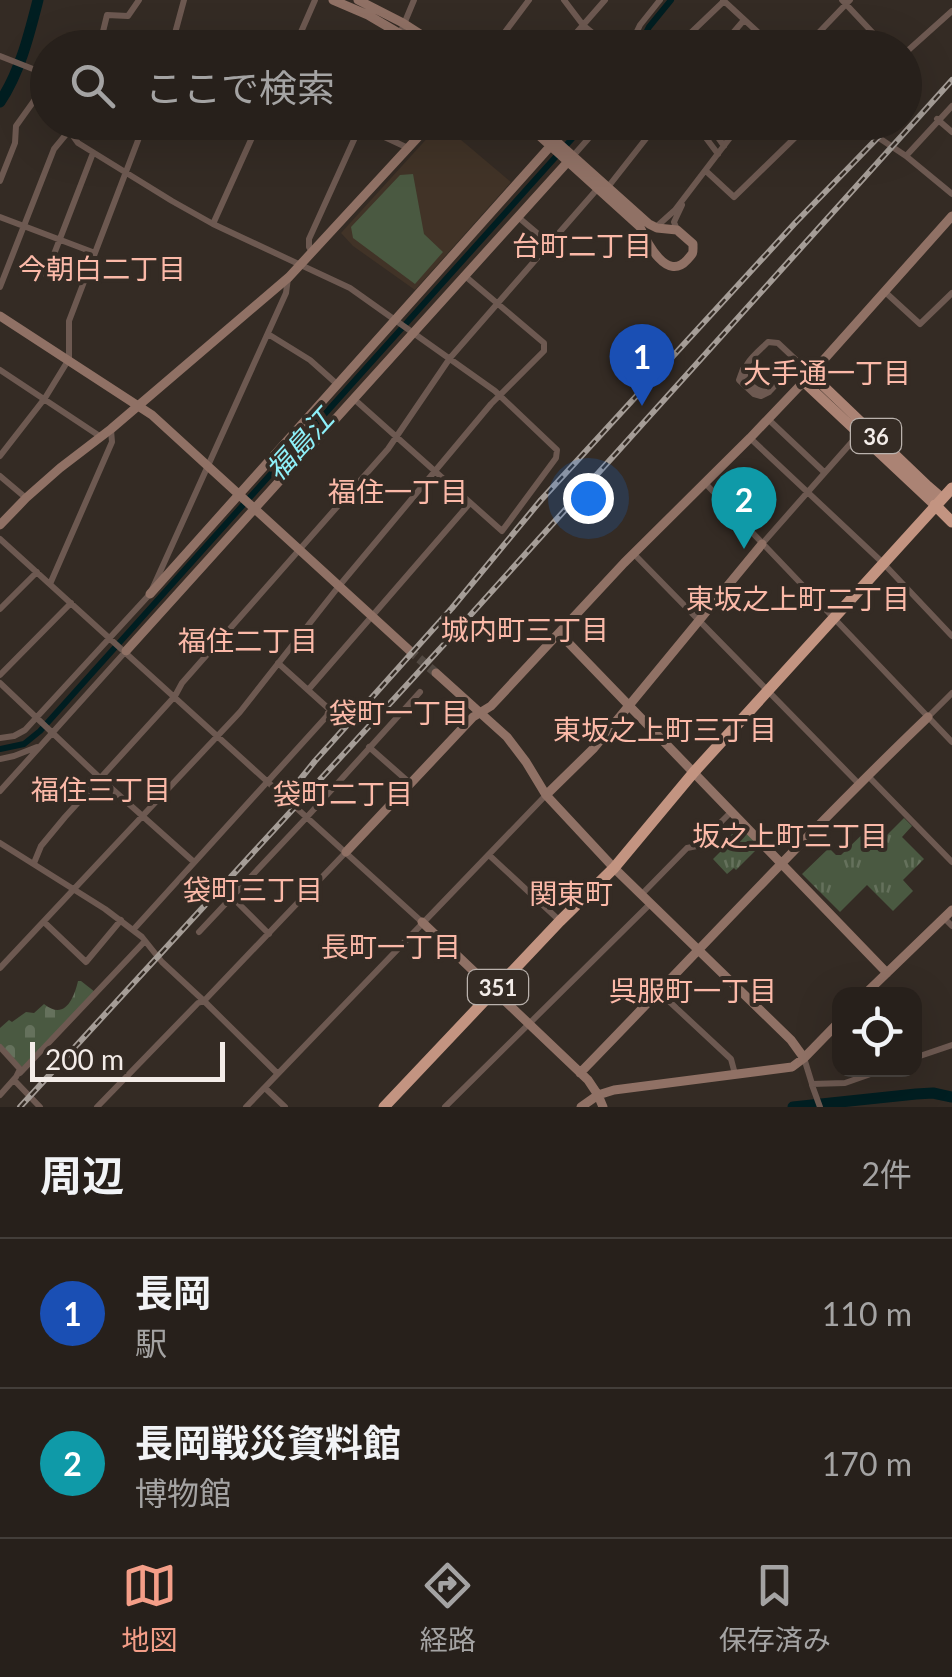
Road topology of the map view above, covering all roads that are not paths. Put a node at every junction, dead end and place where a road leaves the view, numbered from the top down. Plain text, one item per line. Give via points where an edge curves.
1 (139, 0) edge
2 (184, 0) edge
3 (316, 0) edge
4 (333, 0) edge
5 (358, 0) edge
6 (414, 0) edge
7 (530, 0) edge
8 (564, 0) edge
9 (605, 0) edge
10 (660, 0) edge
11 (724, 0) edge
12 (846, 1) edge
13 (952, 11) edge
14 (744, 20) junction
15 (583, 24) junction
16 (402, 28) junction
17 (103, 30) edge
18 (175, 30) edge
19 (302, 30) edge
20 (406, 30) edge
21 (506, 30) edge
22 (578, 30) edge
23 (590, 30) edge
24 (638, 30) edge
25 (694, 30) edge
26 (735, 30) edge
27 (755, 30) edge
28 (820, 30) edge
29 (871, 30) edge
30 (922, 38) edge
31 (0, 56) edge
32 (30, 68) edge
33 (952, 106) edge
34 (30, 112) edge
35 (937, 120) junction
36 (952, 132) edge
37 (922, 137) edge
38 (61, 140) edge
39 (75, 140) edge
40 (138, 140) edge
41 (251, 140) edge
42 (354, 140) edge
43 (392, 140) edge
44 (417, 140) edge
45 (547, 140) edge
46 (550, 140) edge
47 (559, 140) edge
48 (586, 140) edge
49 (643, 140) edge
50 (708, 140) edge
51 (720, 140) edge
52 (728, 140) edge
53 (793, 140) edge
54 (883, 140) edge
55 (920, 140) edge
56 (555, 146) junction
57 (724, 146) junction
58 (410, 149) junction
59 (93, 153) junction
60 (718, 154) junction
61 (906, 156) junction
62 (569, 158) junction
63 (706, 171) junction
64 (126, 174) junction
65 (0, 181) edge
66 (603, 186) junction
67 (952, 194) edge
68 (684, 199) junction
69 (0, 216) edge
70 (518, 216) junction
71 (952, 216) edge
72 (213, 224) junction
73 (24, 226) junction
74 (640, 227) junction
75 (658, 228) junction
76 (678, 230) junction
77 (60, 240) junction
78 (550, 244) junction
79 (313, 252) junction
80 (95, 253) junction
81 (302, 264) junction
82 (46, 275) dead end
83 (464, 275) junction
84 (289, 277) junction
85 (0, 288) edge
86 (884, 291) junction
87 (952, 292) edge
88 (498, 303) junction
89 (0, 316) edge
90 (398, 322) junction
91 (411, 332) junction
92 (268, 334) junction
93 (450, 358) junction
94 (69, 359) junction
95 (0, 370) edge
96 (807, 378) junction
97 (338, 386) junction
98 (499, 397) junction
99 (45, 398) junction
100 (354, 399) junction
101 (139, 405) junction
102 (768, 419) junction
103 (111, 429) junction
104 (860, 434) junction
105 (102, 436) junction
106 (397, 437) junction
107 (750, 438) junction
108 (0, 456) edge
109 (208, 468) junction
110 (436, 471) junction
111 (824, 472) junction
112 (0, 476) edge
113 (705, 482) junction
114 (808, 490) junction
115 (240, 497) junction
116 (943, 497) edge
117 (26, 498) junction
118 (470, 503) junction
119 (253, 508) junction
120 (952, 508) edge
121 (952, 522) edge
122 (0, 526) edge
123 (0, 539) edge
124 (762, 544) junction
125 (299, 550) junction
126 (633, 553) junction
127 (883, 563) junction
128 (36, 572) junction
129 (50, 584) junction
130 (339, 586) junction
131 (150, 594) junction
132 (72, 603) junction
133 (0, 609) edge
134 (371, 616) junction
135 (834, 618) junction
136 (699, 620) junction
137 (559, 633) junction
138 (952, 636) edge
139 (112, 640) junction
140 (409, 650) tunnel mouth
141 (124, 651) junction
142 (278, 663) junction
143 (436, 673) tunnel mouth
144 (0, 676) edge
145 (0, 684) edge
146 (308, 690) junction
147 (768, 690) junction
148 (420, 692) dead end
149 (952, 692) edge
150 (175, 696) junction
151 (630, 705) junction
152 (480, 712) junction
153 (928, 717) junction
154 (38, 720) junction
155 (49, 735) junction
156 (216, 735) junction
157 (0, 738) edge
158 (952, 742) edge
159 (369, 747) junction
160 (0, 758) edge
161 (694, 772) junction
162 (868, 775) junction
163 (101, 779) junction
164 (266, 780) junction
165 (858, 783) junction
166 (411, 784) junction
167 (0, 791) edge
168 (546, 795) junction
169 (732, 811) junction
170 (142, 816) junction
171 (308, 817) junction
172 (0, 843) edge
173 (346, 852) junction
174 (489, 855) junction
175 (194, 862) junction
176 (780, 862) junction
177 (952, 862) edge
178 (34, 864) junction
179 (614, 868) junction
180 (74, 889) junction
181 (642, 894) junction
182 (232, 897) junction
183 (651, 903) junction
184 (949, 918) edge
185 (121, 920) junction
186 (560, 921) junction
187 (44, 922) junction
188 (422, 922) junction
189 (133, 930) junction
190 (198, 932) dead end
191 (269, 934) junction
192 (145, 940) junction
193 (697, 950) junction
194 (0, 968) edge
195 (887, 973) junction
196 (872, 987) edge
197 (658, 991) junction
198 (494, 992) junction
199 (204, 1000) junction
200 (530, 1026) junction
201 (832, 1029) edge
202 (952, 1044) edge
203 (0, 1048) edge
204 (922, 1055) edge
205 (804, 1058) junction
206 (580, 1073) junction
207 (278, 1074) junction
208 (17, 1076) junction
209 (735, 1076) junction
210 (862, 1077) edge
211 (812, 1084) junction
212 (265, 1088) junction
213 (0, 1094) edge
214 (598, 1095) junction
215 (40, 1107) edge
216 (98, 1107) edge
217 (246, 1107) edge
218 (285, 1107) edge
219 (384, 1107) edge
220 (446, 1107) edge
221 (582, 1107) edge
222 (603, 1107) edge
223 (820, 1107) edge

1 - 17 street via 128,16 107,15
2 - 18 street
3 - 19 street
4 - 16 street
5 - 16 street
6 - 16 street
7 - 21 street
8 - 15 street
9 - 15 street
10 - 24 street
11 - 14 street
11 - 25 street
12 - 28 street
12 - 29 street
13 - 30 street
14 - 26 street
14 - 27 street
15 - 22 street
15 - 23 street
16 - 20 street
31 - 32 street
33 - 35 street
34 - 65 street via 16,126
35 - 36 street
35 - 37 street
38 - 73 street
39 - 59 street
40 - 64 street
41 - 72 street
42 - 79 street via 309,239
43 - 58 street
44 - 58 street
45 - 56 street
46 - 56 street
47 - 56 street
48 - 62 street
49 - 66 street
50 - 60 street
51 - 57 street
52 - 57 street
53 - 63 street via 734,197
54 - 61 street
55 - 61 street
56 - 62 street
56 - 90 street
57 - 60 street
58 - 79 street
59 - 64 street
59 - 77 street
60 - 63 street
61 - 67 street
62 - 66 street
62 - 70 street
63 - 68 street
64 - 72 street
64 - 80 street
66 - 74 street
66 - 75 street
66 - 78 street
68 - 75 street
68 - 76 street via 674,222
69 - 73 street
70 - 78 street
70 - 83 street
71 - 86 street
72 - 81 street
73 - 77 street
73 - 85 street
74 - 75 street
74 - 76 street via 648,246 673,267 682,266 694,248
75 - 76 street
77 - 80 street
77 - 82 street
78 - 88 street
79 - 81 street
80 - 94 street via 69,321
81 - 84 street
81 - 90 street
83 - 88 street
83 - 91 street
84 - 92 street
84 - 101 street
86 - 87 street via 920,324
86 - 96 street
88 - 93 street
88 - 98 street via 546,347
89 - 94 street
90 - 91 street
90 - 97 street
91 - 93 street
91 - 100 street
92 - 97 street
92 - 109 street
93 - 98 street
93 - 106 street
94 - 99 street
94 - 101 street
95 - 99 street
96 - 96 street via 773,341 744,368 744,378 758,391 769,392 786,374
96 - 102 street
96 - 104 main road, 36
96 - 116 main road, 36
97 - 115 street
98 - 110 street
98 - 118 street via 558,450 556,458 502,531
99 - 105 street
99 - 108 street
100 - 106 street
100 - 119 street
101 - 103 street
101 - 109 street
102 - 107 street
102 - 111 street
103 - 105 street
103 - 129 street via 112,442
104 - 111 street
104 - 116 main road, 36
105 - 117 street
106 - 110 street
106 - 125 street
107 - 113 street
107 - 114 street
109 - 115 street
109 - 131 street
110 - 118 street
110 - 130 street
111 - 114 street
112 - 117 street
113 - 124 street
113 - 126 street
114 - 124 street
114 - 127 street
115 - 119 street
115 - 131 street
116 - 120 highway
116 - 121 highway
116 - 127 highway, 351
117 - 122 street
118 - 134 street
119 - 125 street
119 - 141 street
123 - 128 street
124 - 135 street
124 - 136 street
125 - 130 street
125 - 150 street
126 - 136 street
126 - 137 street
127 - 135 highway, 351
127 - 138 street
128 - 129 street
128 - 133 street
129 - 132 street
130 - 134 street
130 - 142 street
131 - 139 street
132 - 139 street
132 - 144 street
134 - 140 street
134 - 146 street
135 - 147 highway, 351
135 - 153 street
136 - 147 street
136 - 151 street
137 - 151 street
137 - 152 street
139 - 141 street
139 - 154 street
141 - 150 street
141 - 155 street
142 - 146 street
142 - 156 street
143 - 152 street
145 - 154 street
146 - 164 street via 327,716
147 - 161 highway, 351
147 - 165 street
148 - 159 street
149 - 153 street
150 - 156 street
150 - 163 street
151 - 161 street
151 - 168 street
152 - 166 street
152 - 168 street via 518,749
153 - 158 street
153 - 162 street
154 - 155 street
154 - 157 street
155 - 160 street via 26,752
155 - 163 street
155 - 167 street
156 - 164 street
156 - 170 street
159 - 166 street
159 - 171 street
161 - 169 street
161 - 179 highway, 351
162 - 165 street
162 - 177 street
163 - 170 street
163 - 178 street
164 - 171 street
164 - 175 street
165 - 176 street
166 - 173 street
168 - 174 street
168 - 179 street
169 - 176 street
169 - 181 street
170 - 175 street
170 - 180 street
171 - 173 street
171 - 182 street
172 - 178 street
173 - 188 street
173 - 191 street
174 - 186 street
174 - 188 street
175 - 189 street
176 - 193 street
176 - 195 street
178 - 180 street
179 - 181 street
179 - 186 highway, 351
180 - 185 street
180 - 187 street
181 - 183 street
182 - 190 street
182 - 191 street
183 - 193 street
183 - 200 street
184 - 195 street
185 - 187 street via 86,962
185 - 189 street
186 - 198 highway, 351
187 - 194 street
188 - 198 street
188 - 207 street
189 - 192 street
191 - 199 street
192 - 199 street
192 - 208 street
193 - 197 street
193 - 205 street
195 - 196 street
197 - 206 street
197 - 209 street via 731,1059
198 - 200 street
198 - 219 highway, 351
199 - 207 street
199 - 216 street
200 - 206 street
200 - 220 street
201 - 205 street
202 - 204 street
203 - 208 street via 16,1064
205 - 209 street via 792,1068
205 - 211 street
206 - 214 street
207 - 212 street
208 - 213 street
208 - 215 street
209 - 214 street
210 - 211 street
211 - 223 street
212 - 217 street
212 - 218 street
214 - 221 street
214 - 222 street

